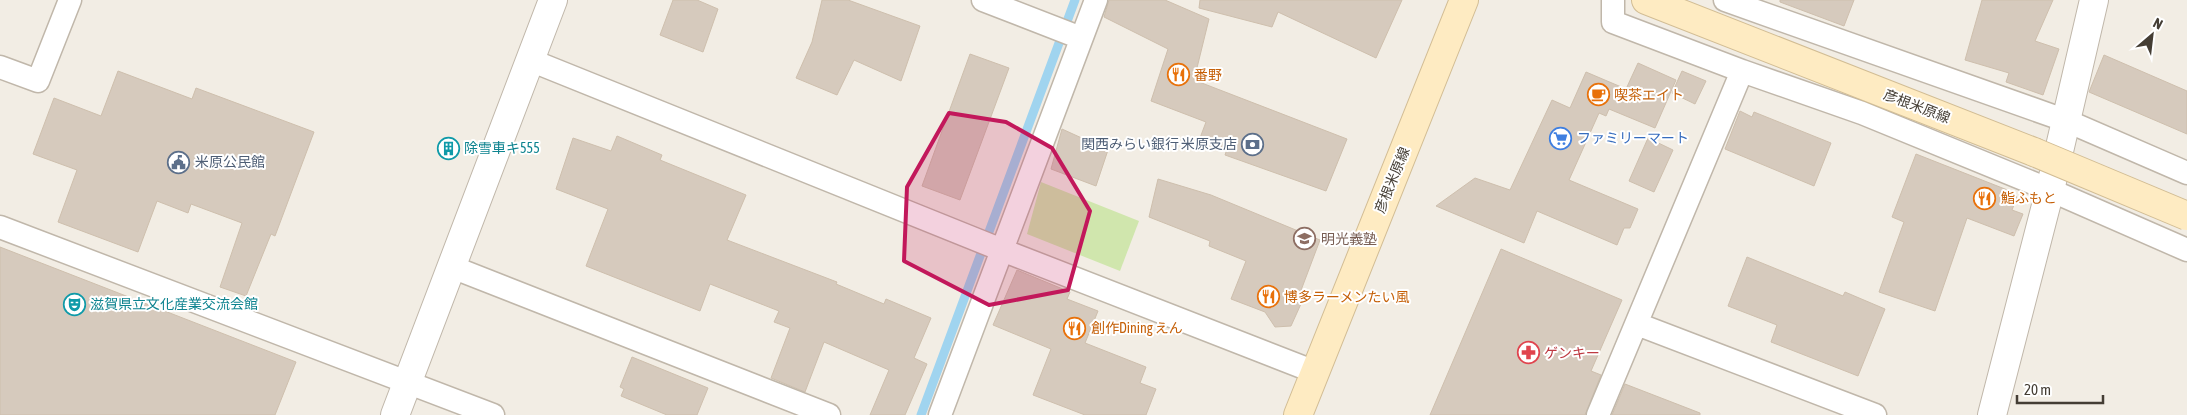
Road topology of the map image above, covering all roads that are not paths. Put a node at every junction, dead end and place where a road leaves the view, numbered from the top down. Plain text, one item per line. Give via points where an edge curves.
1 (70, 0) edge
2 (553, 0) edge
3 (983, 0) edge
4 (1096, 0) edge
5 (1464, 0) edge
6 (1613, 0) edge
7 (1646, 0) edge
8 (1725, 0) edge
9 (2094, 0) edge
10 (1068, 33) junction
11 (530, 60) junction
12 (0, 67) edge
13 (1742, 71) junction
14 (2067, 121) junction
15 (2187, 174) edge
16 (2050, 190) junction
17 (2187, 216) edge
18 (0, 227) edge
19 (998, 248) junction
20 (2187, 250) edge
21 (452, 267) junction
22 (1637, 324) junction
23 (1315, 372) junction
24 (407, 381) junction
25 (395, 415) edge
26 (493, 415) edge
27 (829, 415) edge
28 (940, 415) edge
29 (1298, 415) edge
30 (1598, 415) edge
31 (1875, 415) edge
32 (1992, 415) edge

1 - 12 street via 38,81
2 - 11 street
3 - 10 street
4 - 10 street
5 - 23 main road, 彦根米原線
6 - 13 street via 1613,22
7 - 17 main road, 彦根米原線, bridge via 2034,152
8 - 14 street
9 - 14 street
10 - 19 street
11 - 19 street
11 - 21 street
13 - 16 street via 1862,113
13 - 22 street
14 - 15 street
14 - 16 street
16 - 20 street
16 - 32 street
18 - 24 street
19 - 23 street
19 - 28 street
21 - 24 street
21 - 27 street
22 - 30 street
22 - 31 street
23 - 29 main road, 彦根米原線
24 - 25 street
24 - 26 street

